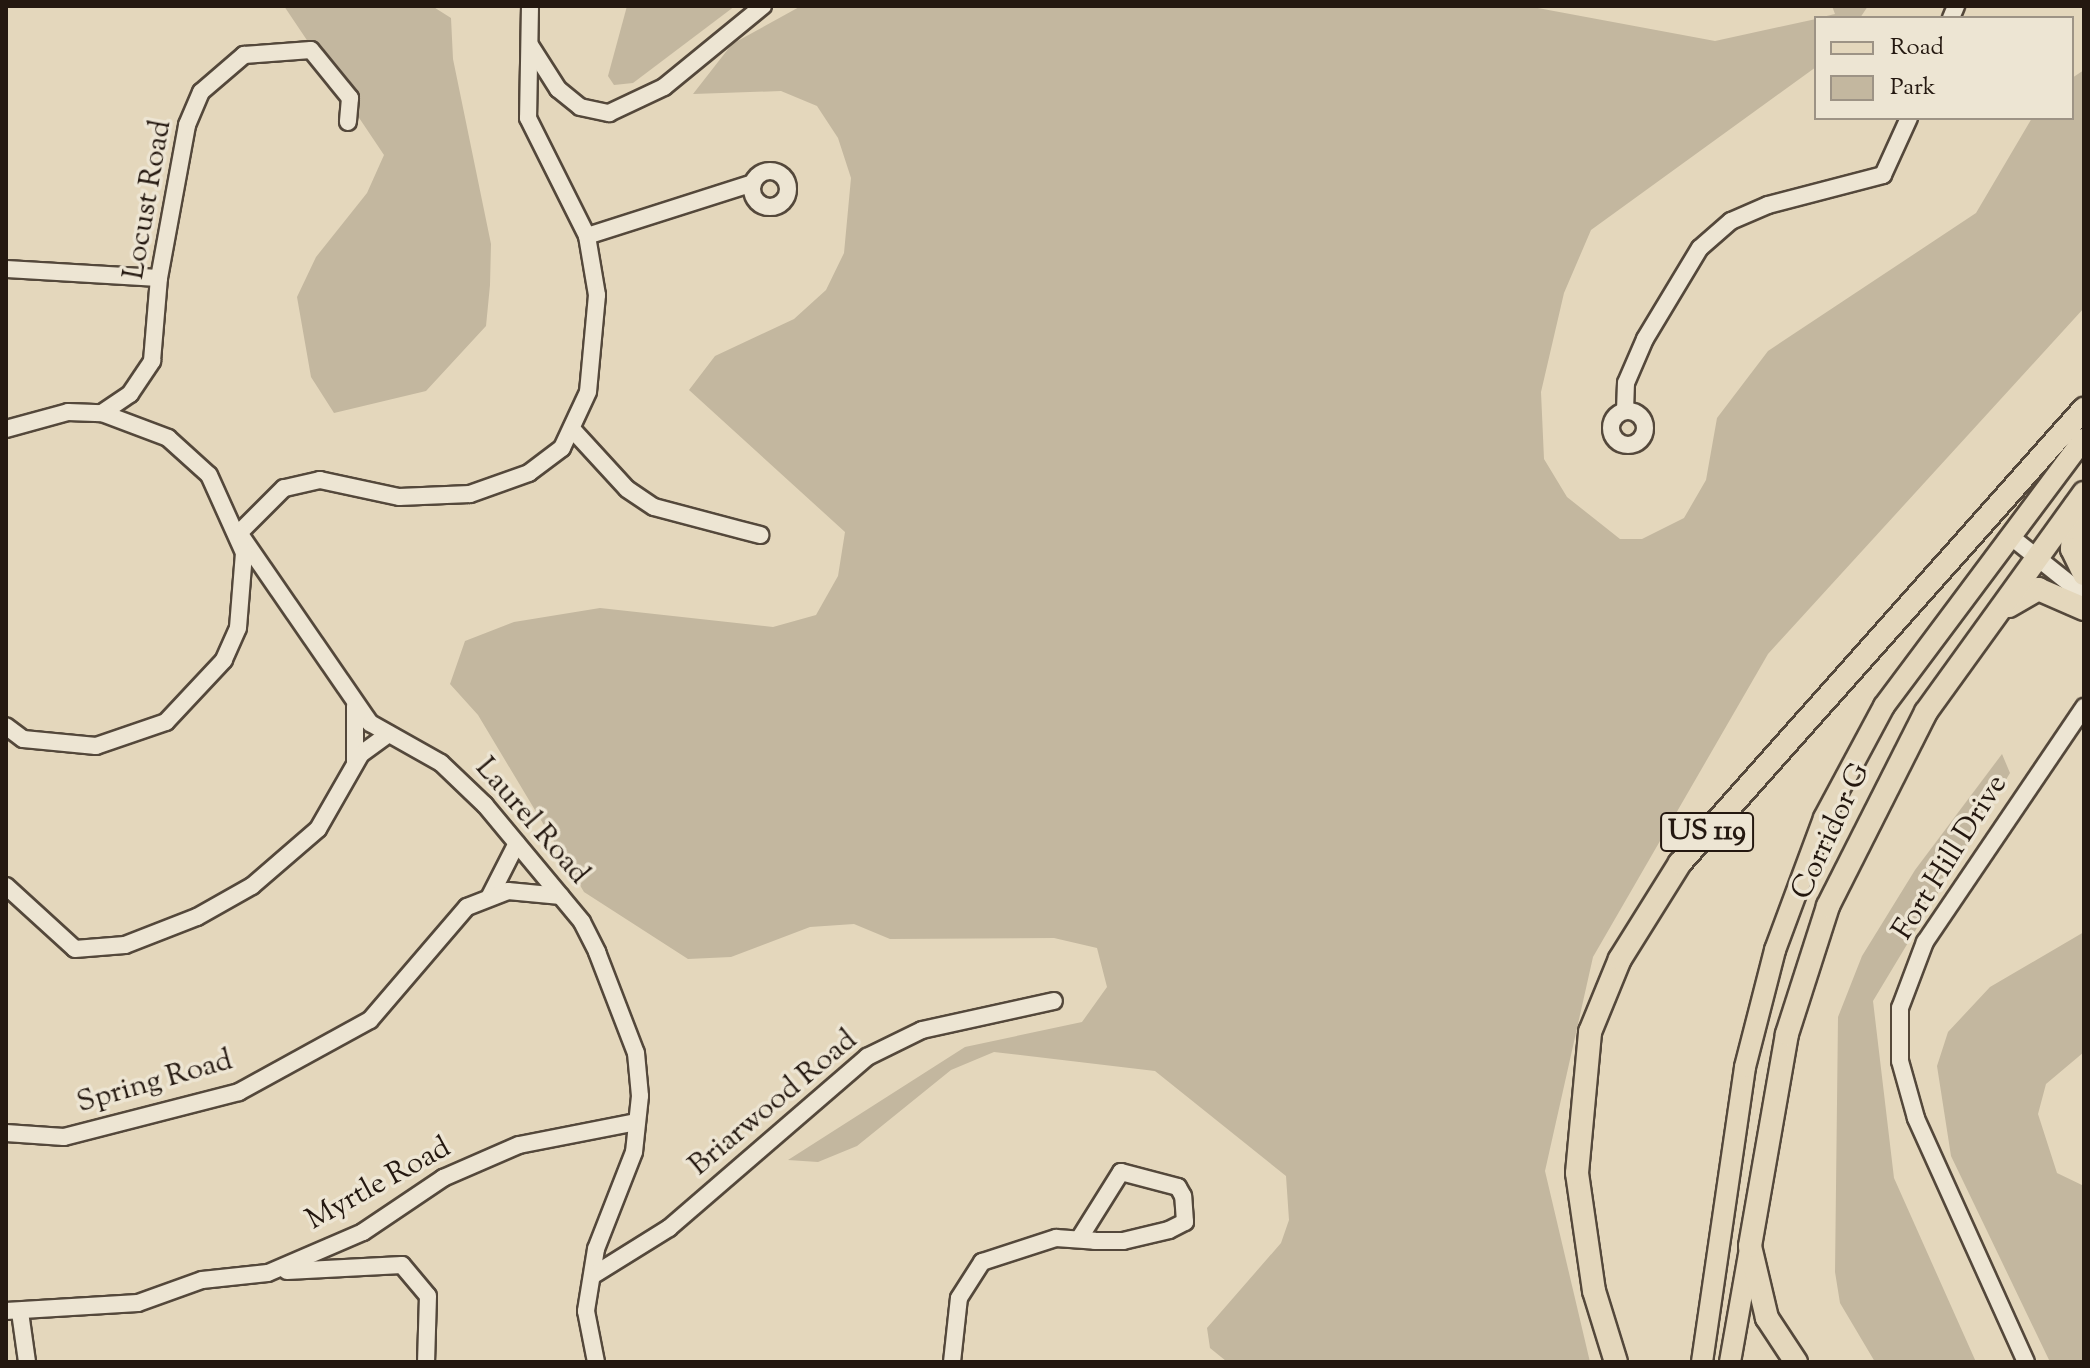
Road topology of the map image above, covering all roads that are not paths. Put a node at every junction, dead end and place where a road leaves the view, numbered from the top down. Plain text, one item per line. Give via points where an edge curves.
1 (530, 6) edge
2 (763, 6) edge
3 (530, 45) junction
4 (1908, 120) edge
5 (348, 122) dead end
6 (753, 183) dead end
7 (587, 236) junction
8 (6, 269) edge
9 (159, 278) junction
10 (2084, 409) edge
11 (1625, 411) dead end
12 (102, 413) junction
13 (6, 429) edge
14 (572, 429) junction
15 (2084, 439) edge
16 (2080, 499) edge
17 (239, 533) junction
18 (760, 535) dead end
19 (2010, 536) junction
20 (2037, 557) junction
21 (2084, 574) edge
22 (2084, 595) edge
23 (2084, 609) edge
24 (1983, 633) junction
25 (354, 704) junction
26 (2084, 707) edge
27 (6, 726) edge
28 (389, 734) junction
29 (354, 766) junction
30 (517, 843) junction
31 (6, 886) edge
32 (561, 896) junction
33 (489, 898) junction
34 (1054, 1001) dead end
35 (636, 1122) junction
36 (6, 1133) edge
37 (1079, 1239) junction
38 (1750, 1246) junction
39 (268, 1273) junction
40 (592, 1276) junction
41 (13, 1312) edge
42 (1615, 1361) edge
43 (27, 1362) edge
44 (426, 1362) edge
45 (596, 1362) edge
46 (952, 1362) edge
47 (1702, 1362) edge
48 (1730, 1362) edge
49 (1796, 1362) edge
50 (2026, 1362) edge

1 - 3 street
2 - 3 street via 664,87 609,113 580,107 558,89
3 - 7 street via 528,118
4 - 11 street via 1883,175 1768,205 1731,221 1700,248 1645,339 1626,383
5 - 9 street, Locust Road via 350,98 311,50 244,55 217,74 187,125
6 - 7 street
7 - 14 street via 597,295 593,359
8 - 9 street
9 - 12 street, Locust Road via 152,361 130,394
10 - 42 highway, US 119 via 1680,863 1620,959 1590,1032 1577,1173 1594,1291
12 - 13 street via 68,412
12 - 17 street, Laurel Road via 168,438 209,475
14 - 17 street via 562,448 494,489 399,497 320,480 263,502
14 - 18 street via 627,489 654,507
15 - 19 main road
16 - 20 highway, Corridor G
16 - 21 highway via 2072,549
17 - 25 street, Laurel Road
17 - 27 street via 238,628 196,698 146,733 96,746 23,739
19 - 20 street
19 - 47 main road via 1884,706 1824,818 1780,935 1745,1067
20 - 22 street
20 - 24 highway, Corridor G
23 - 24 highway via 2052,591 2026,592
24 - 38 highway, Corridor G via 1926,712 1828,906 1787,1034
25 - 28 street, Laurel Road
25 - 29 street
26 - 50 street, Fort Hill Drive via 1925,942 1900,1008 1900,1061 1916,1118
28 - 29 street via 366,748
28 - 30 street, Laurel Road via 441,763
29 - 31 street via 318,829 252,886 125,945 75,949
30 - 32 street, Laurel Road
30 - 33 street
32 - 33 street, Spring Road via 535,890
32 - 35 street, Laurel Road via 597,952 636,1053
33 - 36 street, Spring Road via 459,915 370,1020 239,1092 64,1137
34 - 40 street, Briarwood Road via 922,1030 867,1057 669,1228
35 - 39 street, Myrtle Road via 519,1145 443,1178 363,1232
35 - 40 street, Laurel Road
37 - 37 street via 1169,1230 1185,1222 1183,1196 1178,1187 1121,1172
37 - 46 street via 1013,1248 976,1268 959,1298
38 - 48 main road
38 - 49 highway via 1767,1318
39 - 41 street, Myrtle Road via 202,1280 138,1303
39 - 44 street via 359,1262 402,1265 428,1296
40 - 45 street, Laurel Road via 586,1311
41 - 43 street

